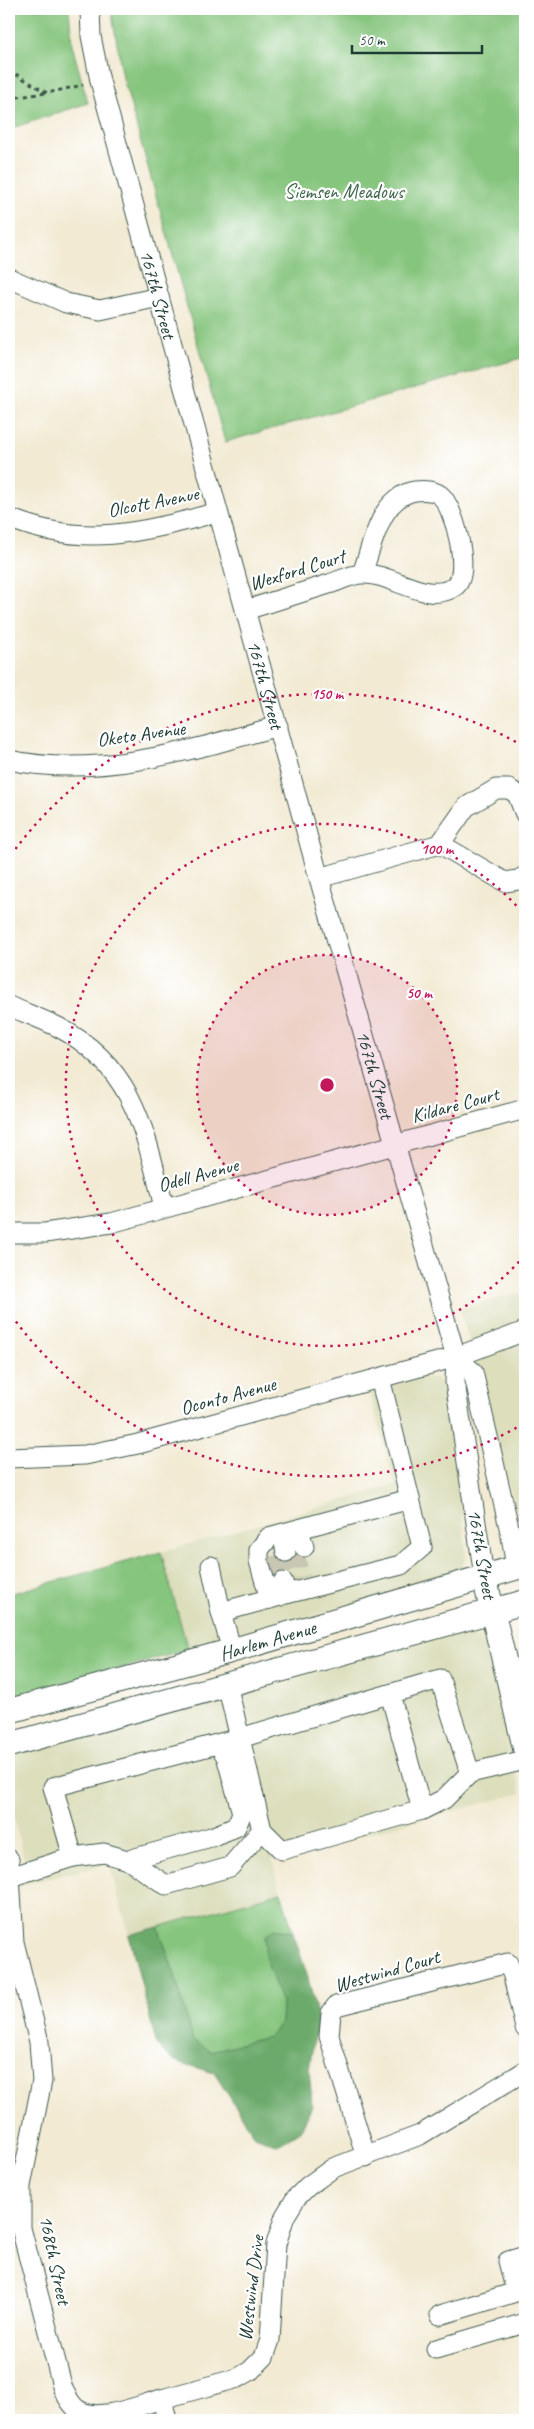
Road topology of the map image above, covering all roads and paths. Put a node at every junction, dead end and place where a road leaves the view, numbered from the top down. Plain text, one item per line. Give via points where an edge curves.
1 (90, 9) edge
2 (9, 70) edge
3 (100, 81) junction
4 (47, 93) junction
5 (9, 98) edge
6 (9, 278) edge
7 (159, 297) junction
8 (218, 512) junction
9 (9, 518) edge
10 (362, 574) junction
11 (246, 610) junction
12 (278, 726) junction
13 (9, 760) edge
14 (525, 814) edge
15 (440, 844) junction
16 (525, 876) edge
17 (319, 878) junction
18 (9, 1006) edge
19 (525, 1109) edge
20 (396, 1144) junction
21 (164, 1207) junction
22 (9, 1233) edge
23 (523, 1338) edge
24 (456, 1358) junction
25 (380, 1378) junction
26 (9, 1458) edge
27 (404, 1500) junction
28 (211, 1566) dead end
29 (520, 1566) edge
30 (484, 1576) junction
31 (295, 1586) junction
32 (525, 1605) edge
33 (492, 1611) junction
34 (221, 1612) junction
35 (232, 1651) junction
36 (227, 1684) junction
37 (390, 1694) junction
38 (9, 1711) edge
39 (240, 1738) junction
40 (9, 1744) edge
41 (218, 1744) junction
42 (525, 1748) edge
43 (525, 1760) edge
44 (470, 1773) junction
45 (422, 1810) junction
46 (262, 1830) junction
47 (73, 1857) junction
48 (128, 1860) junction
49 (10, 1877) edge
50 (525, 2028) edge
51 (525, 2071) edge
52 (366, 2157) junction
53 (15, 2229) edge
54 (525, 2256) edge
55 (440, 2315) dead end
56 (525, 2324) edge
57 (436, 2348) dead end
58 (162, 2399) junction
59 (167, 2420) edge

1 - 3 street, 167th Street via 91,36
2 - 4 path
3 - 4 path
3 - 7 street, 167th Street
4 - 5 path
6 - 7 street via 66,303 100,310
7 - 8 street, 167th Street
8 - 9 street, Olcott Avenue via 149,530 86,536 56,533
8 - 11 street, 167th Street
10 - 10 street, Wexford Court via 377,528 396,500 421,490 440,495 456,524 461,570 458,583 440,592
10 - 11 street, Wexford Court
11 - 12 street, 167th Street
12 - 13 street, Oketo Avenue via 160,757 65,767 34,766
12 - 17 street, 167th Street
14 - 15 street via 517,794 509,789 496,789 466,807
15 - 16 street via 505,882
15 - 17 street
17 - 20 street, 167th Street
18 - 21 street via 59,1028 84,1044 121,1080 134,1104 149,1147
19 - 20 street, Kildare Court
20 - 21 street, Odell Avenue
20 - 24 street, 167th Street
21 - 22 street, Odell Avenue via 111,1223 46,1233
23 - 24 street, Oconto Avenue
24 - 25 street, Oconto Avenue
24 - 29 street, 167th Street via 473,1372
24 - 30 street, 167th Street via 455,1382
25 - 26 street, Oconto Avenue via 114,1450
25 - 27 street
27 - 31 street via 422,1547 401,1565
27 - 31 street via 288,1542 262,1544 259,1561
28 - 34 street
29 - 30 main road, Harlem Avenue
29 - 32 main road, 167th Street
30 - 33 main road, 167th Street
30 - 35 main road, Harlem Avenue
31 - 34 street
32 - 33 main road, Harlem Avenue
33 - 36 main road, Harlem Avenue
33 - 42 main road, 167th Street
34 - 35 street
35 - 38 main road, Harlem Avenue
36 - 39 street
36 - 40 main road, Harlem Avenue
37 - 39 street
37 - 44 street via 440,1679
37 - 45 street
39 - 41 street
39 - 46 street
41 - 47 street via 52,1787
41 - 48 street via 226,1756 242,1813 236,1826 211,1837
43 - 44 street
44 - 45 street via 444,1799
45 - 46 street via 282,1850
46 - 48 street via 230,1867 166,1885
47 - 48 street via 104,1853
47 - 49 street
49 - 53 street, 168th Street via 14,1942 39,2042 42,2080
50 - 52 street, Westwind Court via 508,1963 336,2006 331,2013 329,2036
51 - 52 street, Westwind Drive via 420,2135
52 - 58 street, Westwind Drive via 333,2168 318,2177 296,2198 285,2216 276,2244 270,2340 264,2357 238,2378
53 - 58 street, 168th Street via 63,2389 70,2401 84,2413 105,2415
54 - 55 street via 508,2261 516,2292
56 - 57 street
58 - 59 street

